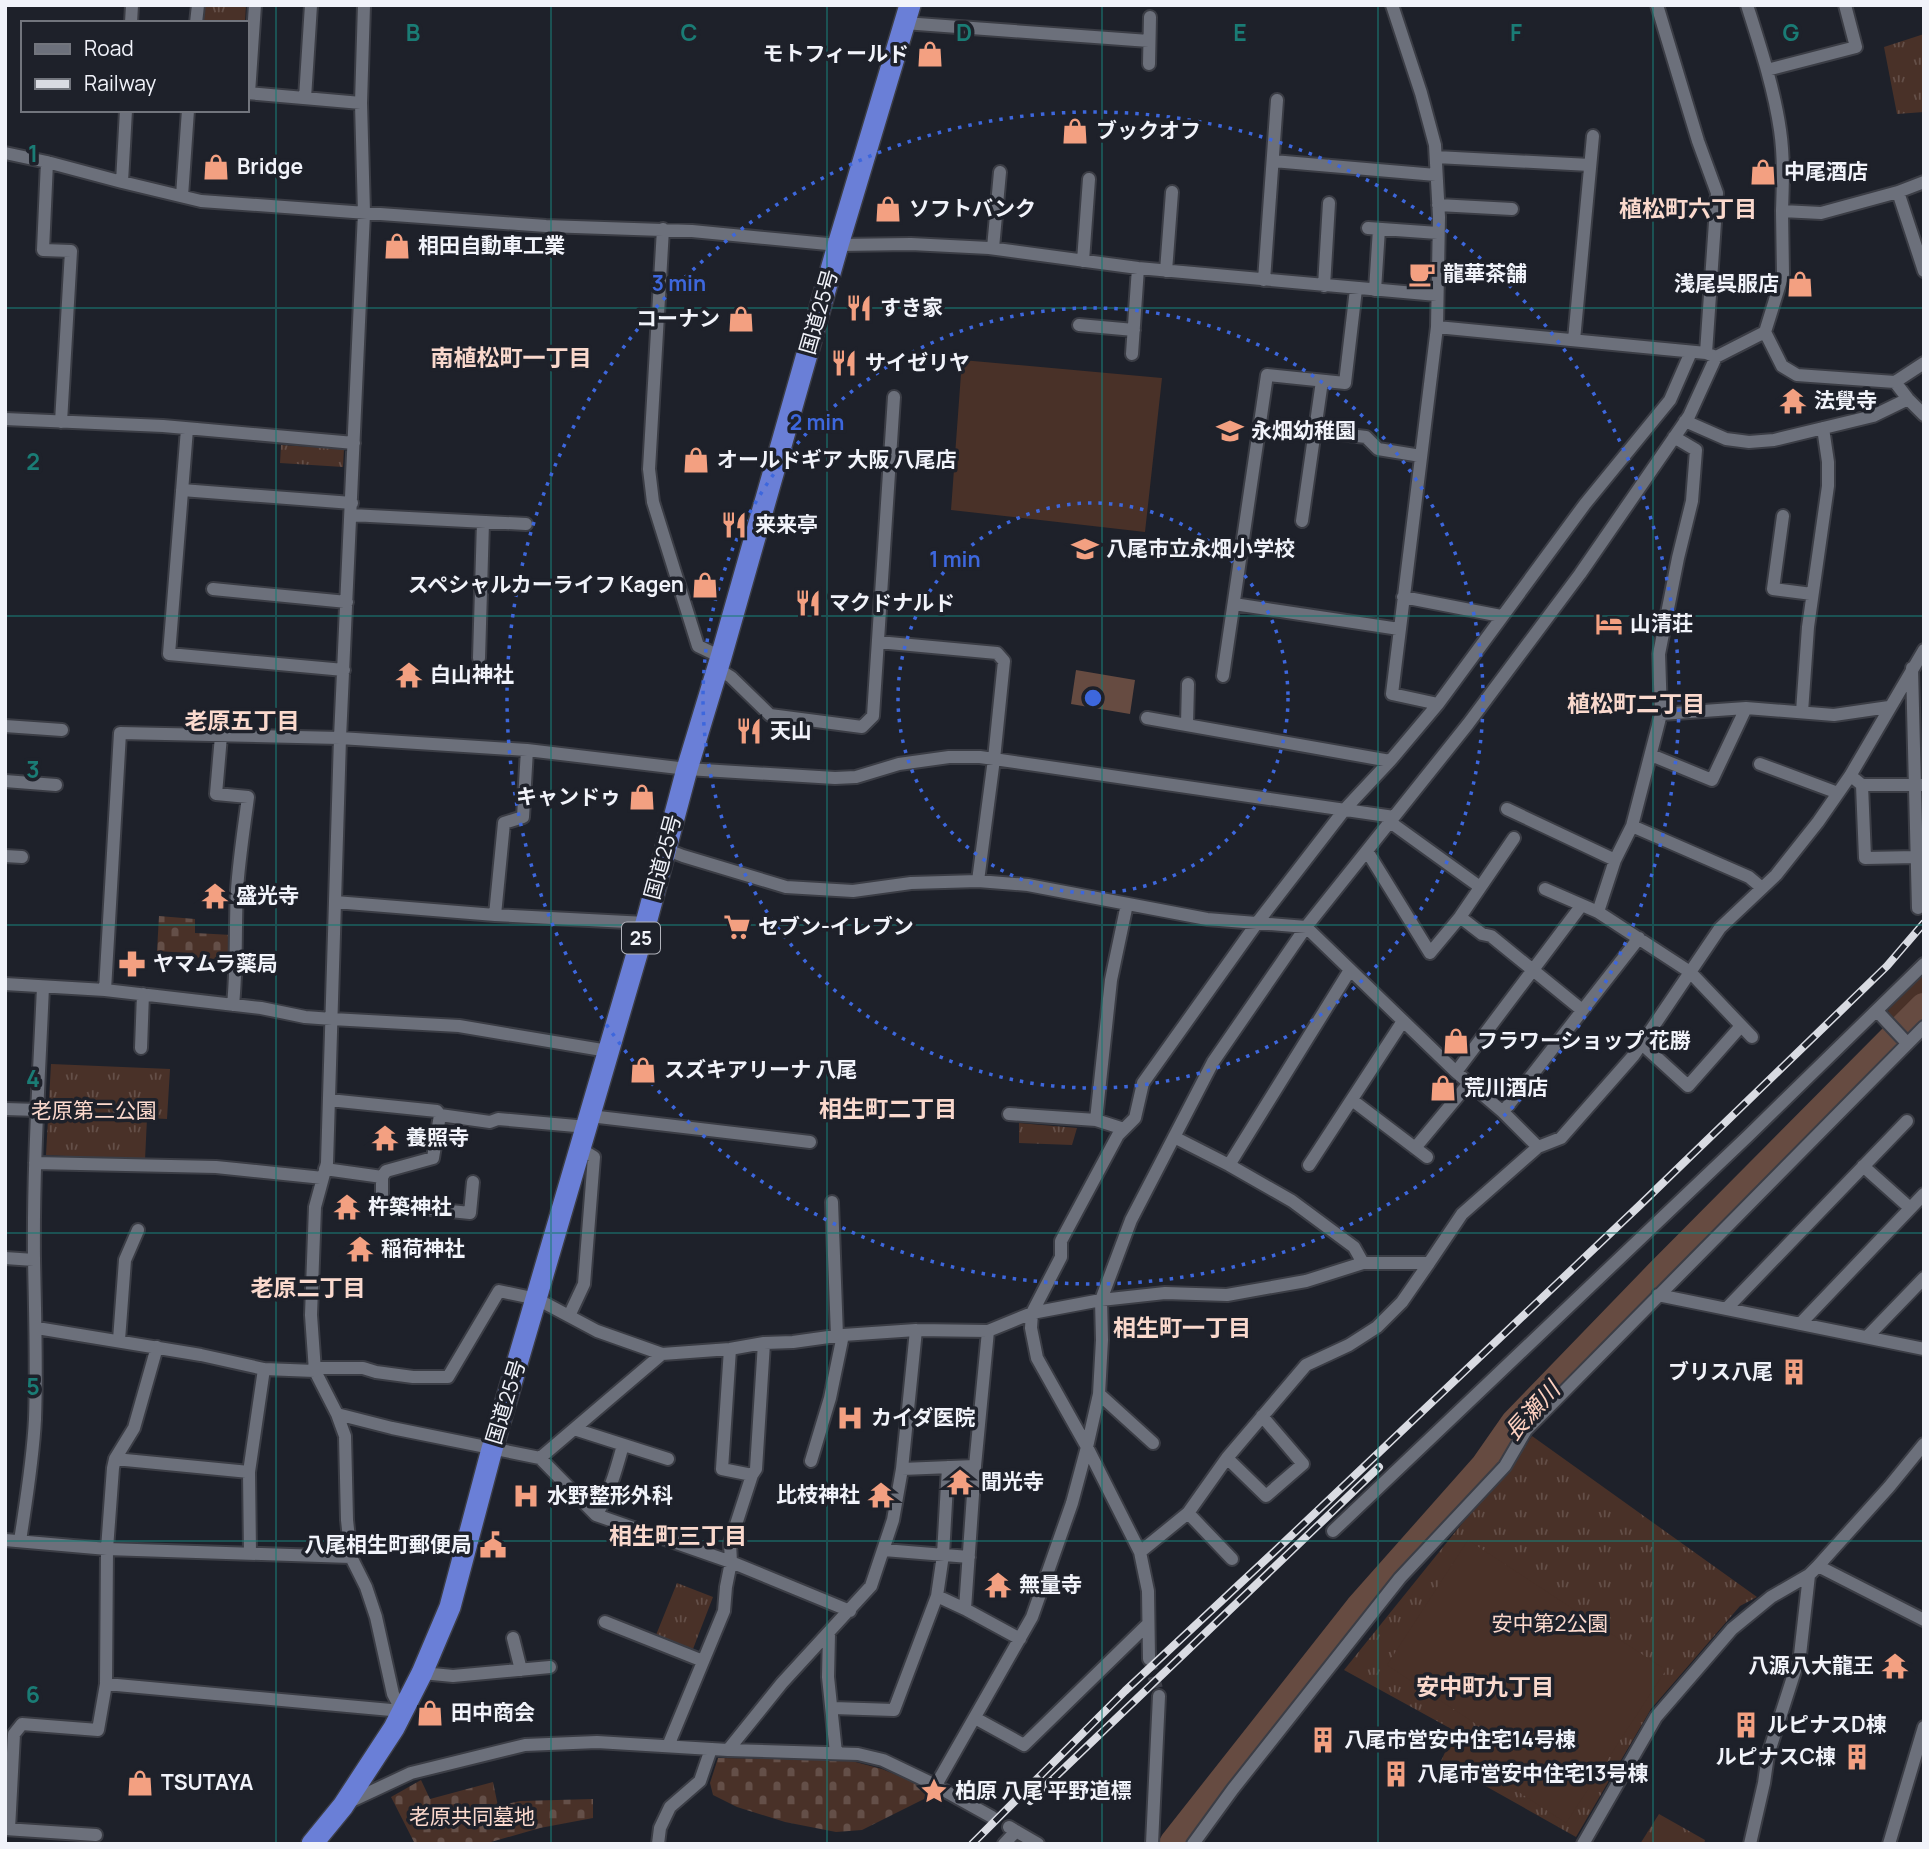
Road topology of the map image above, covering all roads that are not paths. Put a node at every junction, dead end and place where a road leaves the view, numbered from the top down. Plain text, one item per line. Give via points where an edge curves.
1 (255, 5) edge
2 (311, 5) edge
3 (364, 5) edge
4 (1392, 5) edge
5 (1657, 5) edge
6 (1747, 5) edge
7 (1845, 5) edge
8 (907, 14) edge
9 (1150, 17) dead end
10 (1149, 41) junction
11 (1149, 64) dead end
12 (1768, 70) junction
13 (248, 93) edge
14 (305, 98) junction
15 (1277, 100) dead end
16 (361, 103) junction
17 (126, 112) edge
18 (188, 112) edge
19 (1593, 136) dead end
20 (5, 153) edge
21 (1436, 157) junction
22 (1273, 161) junction
23 (47, 162) junction
24 (1590, 165) junction
25 (1000, 172) dead end
26 (1436, 175) junction
27 (1089, 179) dead end
28 (122, 182) junction
29 (1924, 182) edge
30 (1172, 192) dead end
31 (1899, 192) junction
32 (182, 196) junction
33 (1329, 202) dead end
34 (1438, 205) junction
35 (1512, 209) dead end
36 (1782, 211) junction
37 (364, 213) junction
38 (663, 229) junction
39 (1438, 233) junction
40 (838, 245) junction
41 (993, 248) junction
42 (1083, 261) junction
43 (1923, 266) edge
44 (1138, 268) junction
45 (1166, 271) junction
46 (1264, 280) junction
47 (1324, 286) junction
48 (1356, 289) junction
49 (1375, 290) junction
50 (1437, 295) junction
51 (1079, 325) dead end
52 (1437, 327) junction
53 (1134, 330) junction
54 (1765, 332) junction
55 (1574, 340) junction
56 (1691, 352) junction
57 (1132, 354) dead end
58 (1711, 355) junction
59 (1924, 363) edge
60 (1322, 381) junction
61 (1895, 382) junction
62 (894, 397) dead end
63 (1908, 399) junction
64 (1924, 415) edge
65 (5, 419) edge
66 (1685, 421) junction
67 (61, 422) junction
68 (1823, 428) junction
69 (187, 429) junction
70 (1315, 431) junction
71 (1674, 437) junction
72 (354, 443) junction
73 (1421, 456) junction
74 (182, 490) junction
75 (352, 509) junction
76 (1783, 516) dead end
77 (1302, 521) dead end
78 (483, 522) junction
79 (526, 524) dead end
80 (213, 590) dead end
81 (1812, 594) junction
82 (1403, 597) junction
83 (347, 602) junction
84 (1234, 604) junction
85 (1502, 616) junction
86 (1399, 629) junction
87 (878, 642) junction
88 (1924, 650) edge
89 (480, 658) dead end
90 (720, 663) junction
91 (1912, 668) junction
92 (344, 670) junction
93 (1223, 676) dead end
94 (1924, 679) edge
95 (1188, 684) dead end
96 (1438, 704) junction
97 (1889, 707) junction
98 (1746, 708) junction
99 (1802, 712) junction
100 (1661, 714) junction
101 (1147, 718) dead end
102 (1186, 724) junction
103 (5, 726) edge
104 (62, 730) dead end
105 (221, 736) junction
106 (340, 738) junction
107 (527, 750) junction
108 (1651, 755) junction
109 (994, 759) junction
110 (1390, 761) junction
111 (1760, 764) dead end
112 (687, 769) junction
113 (1850, 776) junction
114 (5, 781) edge
115 (56, 785) dead end
116 (1862, 785) junction
117 (1920, 785) edge
118 (1838, 793) junction
119 (1345, 808) junction
120 (1507, 809) dead end
121 (1392, 819) junction
122 (1632, 826) junction
123 (1514, 838) dead end
124 (665, 849) junction
125 (1367, 850) junction
126 (5, 856) edge
127 (22, 857) dead end
128 (1917, 857) junction
129 (1615, 860) junction
130 (978, 881) junction
131 (1480, 887) junction
132 (1762, 888) junction
133 (1545, 889) dead end
134 (335, 902) junction
135 (1127, 904) junction
136 (1581, 906) junction
137 (1918, 908) dead end
138 (1598, 912) junction
139 (495, 915) junction
140 (1460, 917) junction
141 (646, 923) junction
142 (1257, 923) junction
143 (1306, 928) junction
144 (1639, 939) junction
145 (1924, 964) edge
146 (1350, 970) junction
147 (1533, 970) junction
148 (1690, 972) junction
149 (5, 985) edge
150 (43, 987) junction
151 (105, 990) junction
152 (143, 994) junction
153 (233, 1005) junction
154 (1582, 1010) junction
155 (1877, 1011) junction
156 (332, 1019) junction
157 (1403, 1021) junction
158 (1741, 1026) junction
159 (1924, 1027) edge
160 (1752, 1037) dead end
161 (1905, 1042) junction
162 (1642, 1044) junction
163 (141, 1048) dead end
164 (608, 1051) junction
165 (1456, 1072) junction
166 (1469, 1083) junction
167 (329, 1100) junction
168 (1352, 1100) junction
169 (5, 1109) edge
170 (38, 1110) junction
171 (1503, 1111) junction
172 (1009, 1114) dead end
173 (440, 1115) junction
174 (1096, 1120) junction
175 (588, 1121) junction
176 (1907, 1121) dead end
177 (1124, 1129) junction
178 (1174, 1137) junction
179 (810, 1142) dead end
180 (1538, 1147) junction
181 (1415, 1148) junction
182 (580, 1149) junction
183 (1427, 1157) dead end
184 (35, 1163) junction
185 (1229, 1165) junction
186 (1310, 1166) dead end
187 (1863, 1166) junction
188 (324, 1174) junction
189 (382, 1177) junction
190 (473, 1182) dead end
191 (1924, 1194) edge
192 (832, 1202) dead end
193 (1910, 1208) junction
194 (138, 1230) dead end
195 (5, 1258) edge
196 (34, 1260) junction
197 (1363, 1263) junction
198 (1429, 1263) junction
199 (1924, 1278) edge
200 (1658, 1295) junction
201 (537, 1299) junction
202 (1101, 1300) junction
203 (1726, 1309) junction
204 (1032, 1313) junction
205 (569, 1316) junction
206 (1800, 1324) junction
207 (37, 1328) junction
208 (916, 1330) junction
209 (988, 1331) junction
210 (840, 1336) junction
211 (1867, 1337) junction
212 (119, 1340) junction
213 (764, 1343) junction
214 (157, 1347) junction
215 (730, 1349) junction
216 (1924, 1349) edge
217 (662, 1354) junction
218 (264, 1369) junction
219 (315, 1369) junction
220 (1099, 1394) junction
221 (337, 1414) junction
222 (1262, 1416) junction
223 (574, 1429) junction
224 (1153, 1443) dead end
225 (1924, 1444) edge
226 (623, 1445) junction
227 (1087, 1447) junction
228 (492, 1449) junction
229 (540, 1458) junction
230 (1227, 1458) junction
231 (115, 1459) junction
232 (668, 1459) dead end
233 (811, 1461) dead end
234 (975, 1466) junction
235 (948, 1467) junction
236 (902, 1469) junction
237 (249, 1472) junction
238 (751, 1475) junction
239 (1188, 1513) junction
240 (596, 1514) junction
241 (1333, 1531) dead end
242 (5, 1540) edge
243 (20, 1541) junction
244 (107, 1549) junction
245 (884, 1550) junction
246 (1140, 1552) junction
247 (250, 1553) junction
248 (943, 1555) junction
249 (351, 1557) junction
250 (969, 1557) junction
251 (1232, 1559) dead end
252 (731, 1562) junction
253 (1814, 1571) junction
254 (937, 1596) junction
255 (965, 1609) junction
256 (850, 1611) junction
257 (1924, 1620) edge
258 (605, 1622) dead end
259 (1148, 1624) junction
260 (829, 1633) junction
261 (513, 1638) dead end
262 (1020, 1639) junction
263 (1150, 1659) tunnel mouth
264 (703, 1661) junction
265 (550, 1667) dead end
266 (521, 1670) junction
267 (422, 1673) junction
268 (106, 1684) junction
269 (1159, 1696) tunnel mouth
270 (832, 1708) junction
271 (402, 1711) junction
272 (975, 1718) junction
273 (1924, 1727) edge
274 (668, 1745) junction
275 (711, 1749) junction
276 (728, 1751) junction
277 (836, 1753) junction
278 (936, 1785) junction
279 (343, 1805) junction
280 (992, 1817) dead end
281 (7, 1829) edge
282 (96, 1835) dead end
283 (56, 1838) edge
284 (312, 1844) edge
285 (658, 1844) edge
286 (1004, 1844) edge
287 (1038, 1844) edge
288 (1152, 1844) edge
289 (1193, 1844) edge
290 (1583, 1844) edge
291 (1750, 1844) edge
292 (1889, 1844) edge

1 - 13 street
2 - 14 street
3 - 16 street
4 - 21 street
5 - 58 street via 1717,193
6 - 12 street
7 - 12 street via 1856,47
8 - 10 street
8 - 40 highway, 国道25号 / 25
9 - 10 street
10 - 11 street
12 - 36 street via 1780,130
13 - 14 street
14 - 16 street
15 - 22 street
16 - 37 street
17 - 28 street
18 - 32 street
19 - 24 street
20 - 23 street
21 - 24 street
21 - 26 street
22 - 26 street
22 - 46 street
23 - 28 street
23 - 67 street via 43,250 71,251
24 - 55 street
25 - 41 street
26 - 34 street
27 - 42 street
28 - 32 street
29 - 31 street
30 - 45 street
31 - 36 street via 1821,213
31 - 43 street
32 - 37 street
33 - 47 street
34 - 35 street
34 - 39 street
36 - 54 street via 1783,274
37 - 38 street
37 - 72 street
38 - 40 street
38 - 90 street via 649,469 653,502 698,646
39 - 49 street via 1373,228
39 - 50 street
40 - 41 street
40 - 90 highway, 国道25号 / 25
41 - 42 street
42 - 44 street
44 - 45 street
44 - 53 street
45 - 46 street
46 - 47 street
47 - 48 street
48 - 49 street
48 - 60 street via 1345,383
49 - 50 street
50 - 52 street
51 - 53 street
52 - 55 street
52 - 73 street
53 - 57 street
54 - 58 street
54 - 61 street via 1782,366 1797,374
55 - 56 street
56 - 58 street
56 - 85 street via 1671,400 1585,504
58 - 66 street
59 - 61 street
60 - 70 street
60 - 84 street via 1267,375
61 - 63 street
62 - 87 street
63 - 64 street
63 - 68 street via 1873,416
65 - 67 street
66 - 68 street via 1726,439 1749,442
66 - 71 street
67 - 69 street
68 - 81 street via 1828,486
69 - 72 street
69 - 74 street
70 - 73 street via 1366,437 1378,449
70 - 77 street
71 - 100 street via 1696,450 1692,501 1659,654
71 - 121 street via 1580,574
72 - 75 street
73 - 82 street
74 - 75 street
74 - 92 street via 169,654
75 - 78 street
75 - 83 street
76 - 81 street via 1773,589
78 - 79 street
78 - 89 street
80 - 83 street
81 - 99 street
82 - 85 street
82 - 86 street
83 - 92 street
84 - 86 street
84 - 93 street
85 - 96 street
86 - 96 street via 1392,694
87 - 90 street via 873,716 862,727 770,715
87 - 109 street via 997,653 1004,661
88 - 91 street
90 - 112 highway, 国道25号 / 25
91 - 94 street
91 - 97 street
91 - 117 street
92 - 106 street
95 - 102 street
96 - 110 street
97 - 99 street via 1835,715
97 - 113 street
98 - 99 street
98 - 100 street
98 - 108 street via 1712,780
100 - 108 street
101 - 102 street
102 - 110 street
103 - 104 street
105 - 106 street
105 - 151 street via 120,733
105 - 153 street via 216,794 248,797 237,887
106 - 107 street
106 - 134 street
107 - 112 street
107 - 139 street via 523,817 504,823
108 - 122 street
109 - 112 street via 949,757 835,778
109 - 119 street
109 - 130 street
110 - 119 street
111 - 118 street
112 - 124 highway, 国道25号 / 25
113 - 116 street
113 - 118 street
114 - 115 street
116 - 117 street
116 - 128 street via 1865,858
117 - 128 street
118 - 132 street
119 - 121 street
119 - 142 street
120 - 129 street
121 - 125 street
121 - 131 street
122 - 129 street
122 - 132 street via 1749,877
123 - 131 street
124 - 130 street via 786,887 853,891
124 - 141 highway, 国道25号 / 25
125 - 140 street via 1430,953
125 - 143 street
126 - 127 street
128 - 137 street
129 - 138 street
130 - 135 street via 1028,885
131 - 140 street
132 - 148 street via 1720,928
133 - 136 street
134 - 139 street
134 - 156 street
135 - 142 street
135 - 174 street via 1111,980
136 - 138 street
136 - 147 street
138 - 144 street
139 - 141 street
140 - 147 street
141 - 164 highway, 国道25号 / 25
142 - 143 street
142 - 177 street via 1143,1083 1135,1118
143 - 146 street
143 - 178 street via 1213,1062
144 - 148 street
144 - 154 street
145 - 155 street
146 - 157 street
146 - 185 street
147 - 154 street
147 - 165 street
148 - 158 street
148 - 162 street
149 - 150 street
150 - 151 street
150 - 170 street
151 - 152 street
152 - 153 street
152 - 163 street
153 - 156 street
154 - 171 street
155 - 161 street
155 - 241 street
156 - 164 street via 459,1026
156 - 167 street
157 - 165 street
157 - 168 street
158 - 160 street
158 - 162 street via 1688,1086
159 - 161 street
161 - 200 street
162 - 180 street via 1561,1138
164 - 175 highway, 国道25号 / 25
165 - 166 street
166 - 171 street
166 - 181 street
167 - 173 street via 437,1111
167 - 188 street
168 - 181 street
168 - 186 street
169 - 170 street
170 - 184 street
171 - 180 street
172 - 174 street
173 - 175 street via 489,1122
173 - 189 street via 433,1158 386,1171
174 - 177 street
175 - 179 street
175 - 182 highway, 国道25号 / 25
176 - 187 street
177 - 204 street via 1060,1241 1060,1257
178 - 185 street
178 - 202 street via 1131,1220
180 - 198 street via 1462,1214
181 - 183 street
182 - 201 highway, 国道25号 / 25
182 - 205 street via 594,1157 584,1284
184 - 188 street
184 - 196 street
185 - 197 street via 1292,1201 1354,1247
187 - 193 street
187 - 203 street
188 - 189 street
188 - 219 street via 315,1207 311,1314
189 - 190 street via 382,1204 470,1213
191 - 193 street
192 - 210 street
193 - 206 street
194 - 212 street via 125,1260
195 - 196 street
196 - 207 street
197 - 198 street
197 - 202 street via 1306,1281 1227,1295 1165,1293
198 - 222 street via 1377,1327 1306,1365
199 - 211 street
200 - 203 street
200 - 289 street via 1526,1430 1505,1466 1400,1578
201 - 205 street
201 - 219 street via 499,1291 448,1377 413,1377 363,1368
201 - 228 highway, 国道25号 / 25
202 - 204 street
202 - 220 street
203 - 206 street
204 - 209 street
204 - 227 street via 1037,1358
205 - 217 street
206 - 211 street
207 - 212 street
207 - 243 street via 35,1421
208 - 209 street
208 - 210 street
208 - 236 street
209 - 234 street
210 - 213 street
210 - 233 street via 830,1398
211 - 216 street
212 - 214 street
213 - 215 street
213 - 238 street via 757,1469
214 - 218 street
214 - 231 street via 134,1428
215 - 217 street
215 - 238 street via 722,1469
217 - 223 street
218 - 219 street
218 - 237 street
219 - 221 street
220 - 224 street
220 - 227 street
221 - 228 street
221 - 249 street via 345,1436
222 - 230 street
222 - 230 street via 1303,1464 1266,1496
223 - 226 street
223 - 229 street
225 - 253 street
226 - 232 street
226 - 240 street via 605,1501
227 - 246 street
227 - 262 street via 1072,1503
228 - 229 street
228 - 267 highway, 国道25号 / 25 via 450,1608
229 - 240 street
230 - 239 street
231 - 237 street
231 - 244 street
234 - 235 street
234 - 250 street
235 - 236 street
235 - 248 street
236 - 245 street
237 - 247 street
238 - 252 street via 730,1543
239 - 246 street
239 - 251 street
240 - 252 street
242 - 243 street
243 - 244 street
244 - 247 street
244 - 268 street
245 - 248 street
245 - 256 street via 871,1586
246 - 259 street via 1148,1591
247 - 249 street
248 - 250 street
248 - 254 street
249 - 271 street via 376,1617 393,1694
250 - 255 street
252 - 256 street
252 - 264 street via 724,1611
253 - 257 street
253 - 290 street via 1771,1597 1732,1629 1656,1717
253 - 291 street via 1800,1654 1768,1755
254 - 255 street
254 - 270 street via 894,1710
255 - 262 street
256 - 260 street
258 - 264 street
259 - 263 street
259 - 272 street via 1024,1745
260 - 270 street
260 - 276 street
261 - 266 street
262 - 272 street
264 - 274 street
265 - 266 street
266 - 267 street via 453,1676
267 - 271 highway, 国道25号 / 25
268 - 271 street
268 - 281 street via 97,1730 22,1724 13,1734
269 - 288 street
270 - 277 street
271 - 279 highway, 国道25号 / 25
272 - 278 street
273 - 292 street
274 - 275 street
274 - 279 street via 525,1745 411,1773
275 - 276 street
275 - 285 street via 700,1781 670,1807
276 - 277 street
277 - 278 street via 883,1760
278 - 280 street
279 - 284 highway, 国道25号 / 25
281 - 283 street
282 - 283 street
286 - 287 street via 1013,1829

